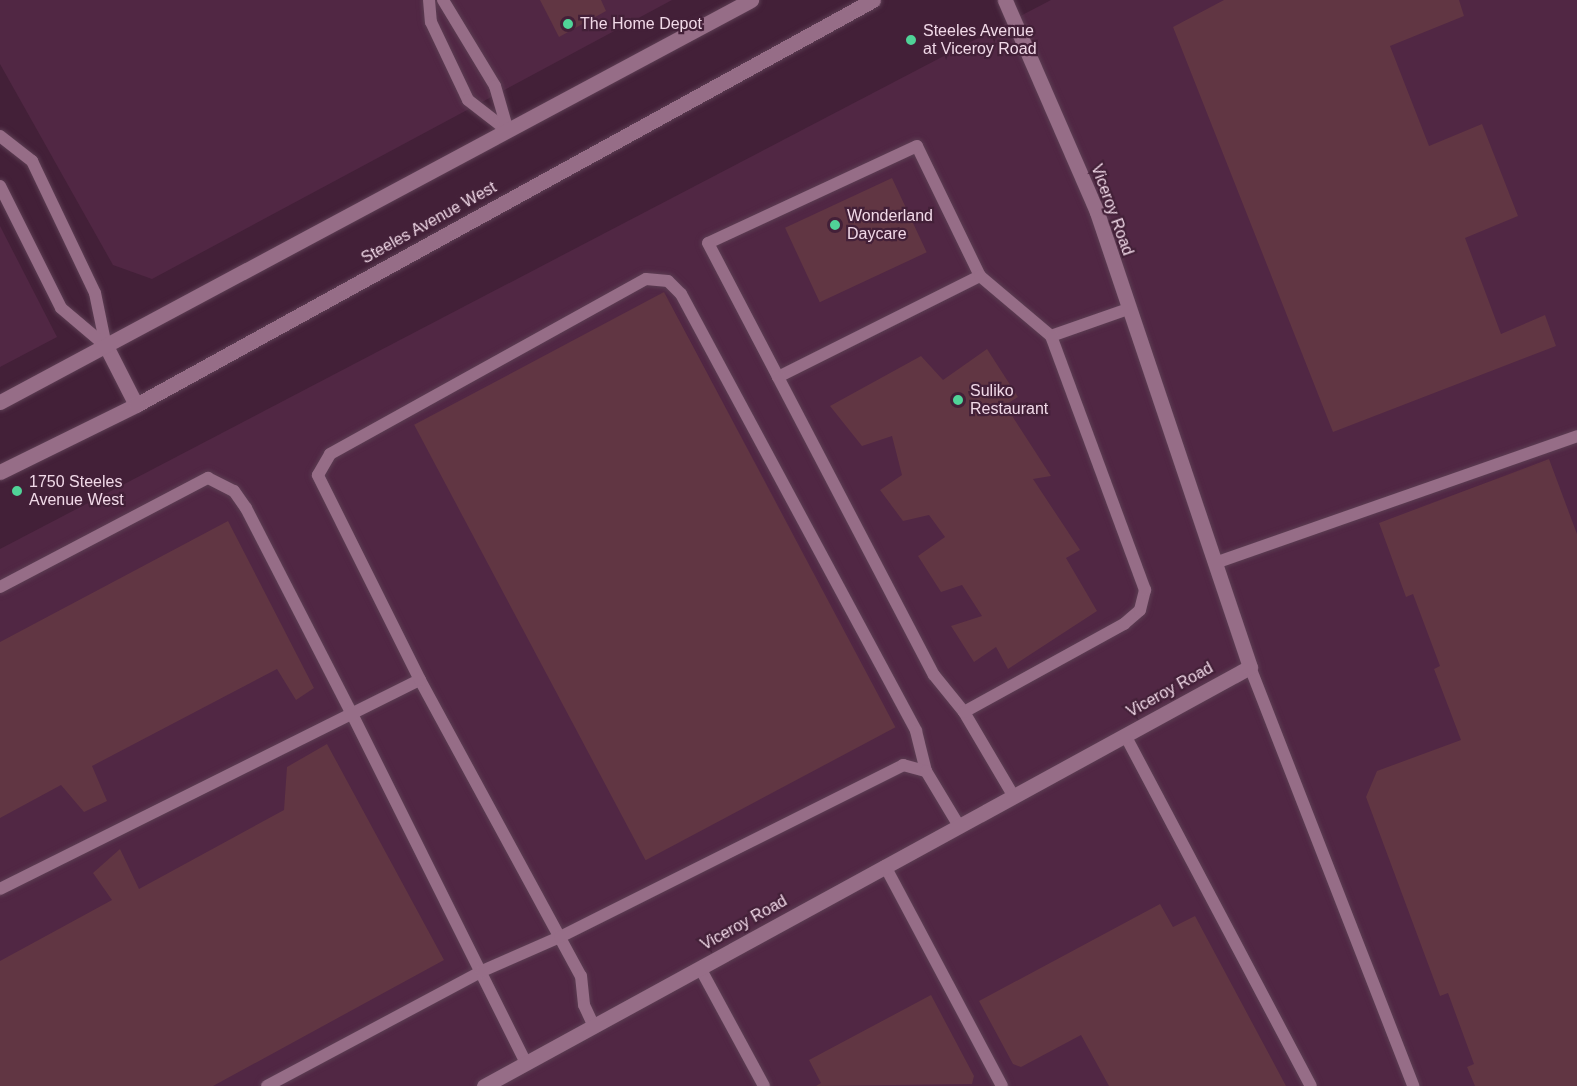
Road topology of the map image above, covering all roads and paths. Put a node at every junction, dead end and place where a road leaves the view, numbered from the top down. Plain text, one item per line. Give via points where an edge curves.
1 (429, 0) edge
2 (443, 0) edge
3 (751, 0) edge
4 (873, 0) edge
5 (1005, 0) edge
6 (508, 130) junction
7 (0, 136) edge
8 (0, 186) edge
9 (3, 201) edge
10 (980, 276) junction
11 (1128, 309) junction
12 (1051, 336) junction
13 (106, 346) junction
14 (778, 377) junction
15 (0, 402) edge
16 (136, 405) junction
17 (1577, 436) edge
18 (0, 472) edge
19 (1215, 563) junction
20 (0, 587) edge
21 (1250, 667) junction
22 (420, 680) junction
23 (351, 712) junction
24 (964, 712) junction
25 (1125, 735) junction
26 (926, 771) junction
27 (1014, 797) junction
28 (959, 826) junction
29 (885, 866) junction
30 (0, 889) edge
31 (560, 937) junction
32 (700, 968) junction
33 (482, 971) junction
34 (594, 1026) junction
35 (526, 1063) junction
36 (267, 1086) edge
37 (485, 1086) edge
38 (764, 1086) edge
39 (1002, 1086) edge
40 (1311, 1086) edge
41 (1413, 1086) edge

1 - 6 lane via 431,22 468,100
2 - 6 lane via 495,86
3 - 6 main road
4 - 16 main road, Steeles Avenue West
5 - 11 main road, Viceroy Road via 1096,212
6 - 13 main road
7 - 13 lane via 32,161 94,293
8 - 9 lane
9 - 13 lane via 61,308
10 - 12 lane
10 - 14 lane
10 - 14 lane via 917,146 708,243
11 - 12 lane
11 - 19 main road, Viceroy Road
12 - 24 lane via 1145,590 1140,610 1124,624
13 - 15 main road
13 - 16 main road
14 - 24 lane via 934,675
16 - 18 main road, Steeles Avenue West
17 - 19 lane
19 - 21 main road, Viceroy Road
20 - 23 lane via 208,478 234,491 246,508
21 - 25 main road, Viceroy Road
21 - 41 lane
22 - 23 lane
22 - 26 lane via 318,475 330,454 646,279 668,280 681,294 916,731
22 - 31 lane
23 - 30 lane
23 - 33 lane
24 - 27 lane
25 - 27 main road, Viceroy Road
25 - 40 lane
26 - 28 lane
26 - 31 lane via 903,765
27 - 28 main road, Viceroy Road
28 - 29 main road, Viceroy Road
29 - 32 main road, Viceroy Road
29 - 39 lane
31 - 33 lane
31 - 34 lane via 580,976 584,1005
32 - 34 main road, Viceroy Road
32 - 38 lane
33 - 35 lane
33 - 36 lane
34 - 35 main road, Viceroy Road
35 - 37 main road, Viceroy Road

